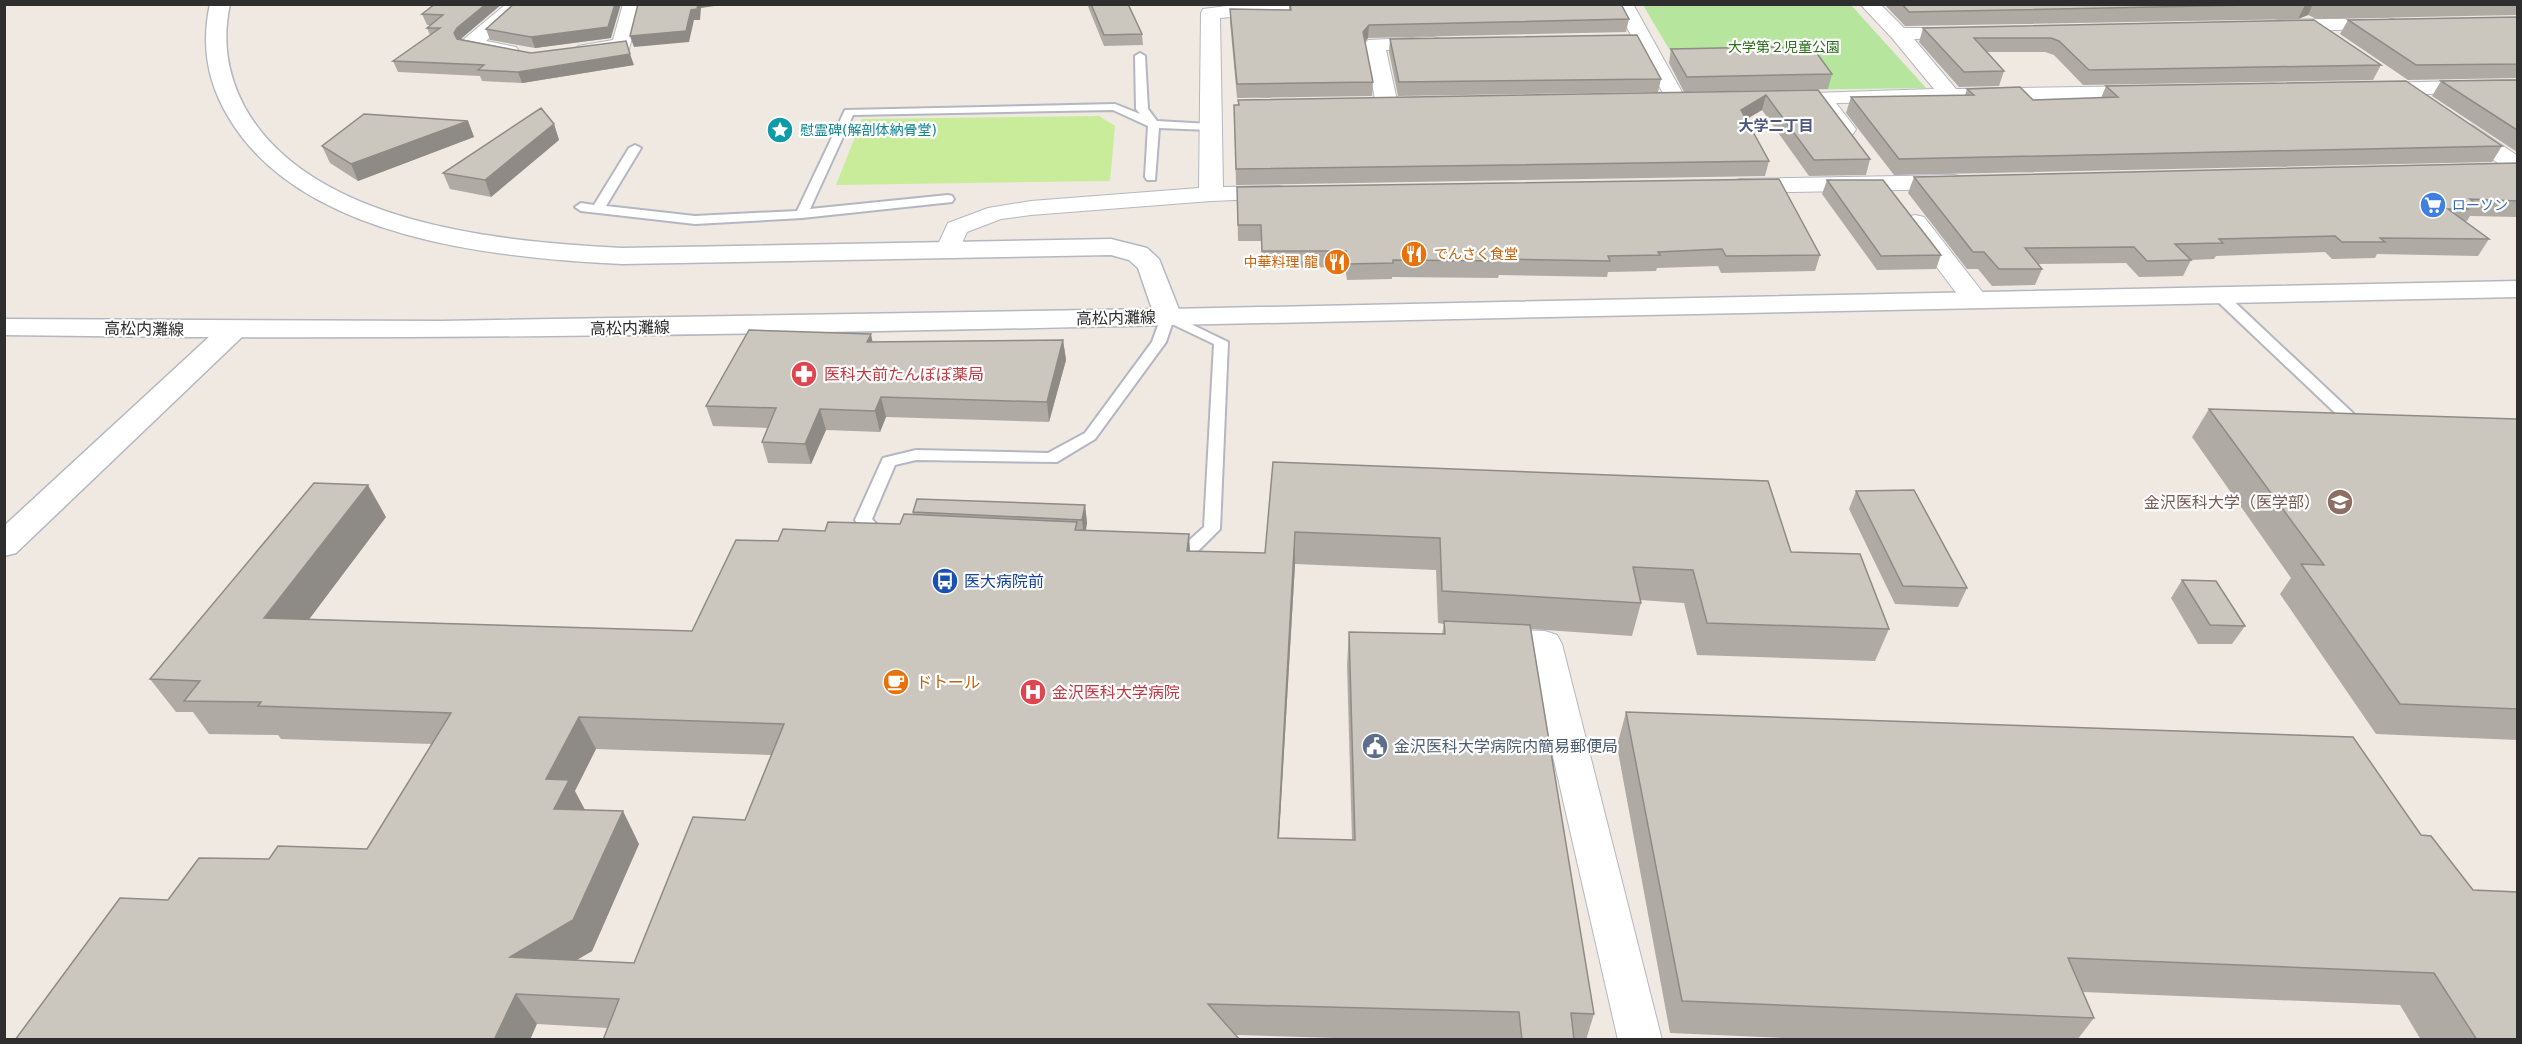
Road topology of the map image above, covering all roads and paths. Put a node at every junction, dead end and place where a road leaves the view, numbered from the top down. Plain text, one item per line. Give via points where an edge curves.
1 (220, 4) edge
2 (518, 4) edge
3 (632, 4) edge
4 (1312, 4) edge
5 (1623, 4) edge
6 (1869, 4) edge
7 (2280, 4) edge
8 (2402, 24) edge
9 (2310, 25) junction
10 (2263, 26) edge
11 (1981, 32) edge
12 (1899, 34) junction
13 (1643, 40) junction
14 (1620, 41) edge
15 (1457, 43) edge
16 (2338, 44) edge
17 (568, 52) edge
18 (527, 55) edge
19 (1140, 56) dead end
20 (2375, 69) edge
21 (2517, 86) edge
22 (2403, 88) junction
23 (2356, 89) edge
24 (2165, 92) edge
25 (1950, 95) junction
26 (1821, 97) junction
27 (1799, 98) edge
28 (1732, 99) edge
29 (1653, 100) edge
30 (1676, 100) junction
31 (1410, 104) edge
32 (1363, 105) edge
33 (1387, 105) junction
34 (1233, 107) edge
35 (2432, 108) edge
36 (1210, 117) junction
37 (2451, 121) edge
38 (1154, 124) junction
39 (1857, 145) edge
40 (635, 148) dead end
41 (1871, 164) edge
42 (2517, 168) edge
43 (2482, 171) edge
44 (1151, 177) dead end
45 (1979, 182) edge
46 (1885, 184) junction
47 (1719, 186) edge
48 (1306, 192) edge
49 (1211, 194) junction
50 (948, 199) dead end
51 (581, 207) dead end
52 (598, 209) junction
53 (802, 214) junction
54 (947, 251) junction
55 (2517, 289) edge
56 (2219, 295) junction
57 (1975, 300) junction
58 (1168, 317) junction
59 (4, 327) edge
60 (232, 331) junction
61 (2377, 423) edge
62 (4, 545) edge
63 (1452, 640) edge
64 (1640, 1040) edge

1 - 54 main road, 高松内灘線 via 214,25 216,62 228,98 246,129 289,173 354,209 403,226 493,245 626,257
2 - 18 street via 470,44
3 - 17 street via 622,45
4 - 36 street via 1210,13
5 - 13 street
6 - 12 street
7 - 9 street
8 - 9 street
9 - 10 street
9 - 16 street
11 - 12 street
12 - 25 street
13 - 14 street
13 - 30 street
15 - 33 street via 1375,44
19 - 38 lane via 1142,109
20 - 22 street
21 - 22 street
22 - 23 street
22 - 35 street
24 - 25 street
25 - 26 street
26 - 27 street
26 - 39 street
28 - 30 street
29 - 30 street
31 - 33 street
32 - 33 street
34 - 36 street
36 - 38 lane
36 - 49 street
37 - 42 street
38 - 44 lane
38 - 53 lane via 1115,107 849,112
40 - 52 lane
41 - 46 street
42 - 43 street
45 - 46 street
46 - 47 street
46 - 57 street
48 - 49 street
49 - 54 street via 996,213 957,228
50 - 53 lane
51 - 52 lane
52 - 53 lane via 695,220
54 - 58 main road, 高松内灘線 via 1111,247 1138,254 1150,265
55 - 56 main road
56 - 57 main road
56 - 61 lane via 2353,422
57 - 58 main road
58 - 58 lane via 1221,342 1212,529 1188,551 879,536 863,520 889,462 916,455 1051,458 1090,436 1159,342
58 - 60 main road, 高松内灘線 via 649,328
59 - 60 main road, 高松内灘線
60 - 62 main road
63 - 64 street via 1545,644

